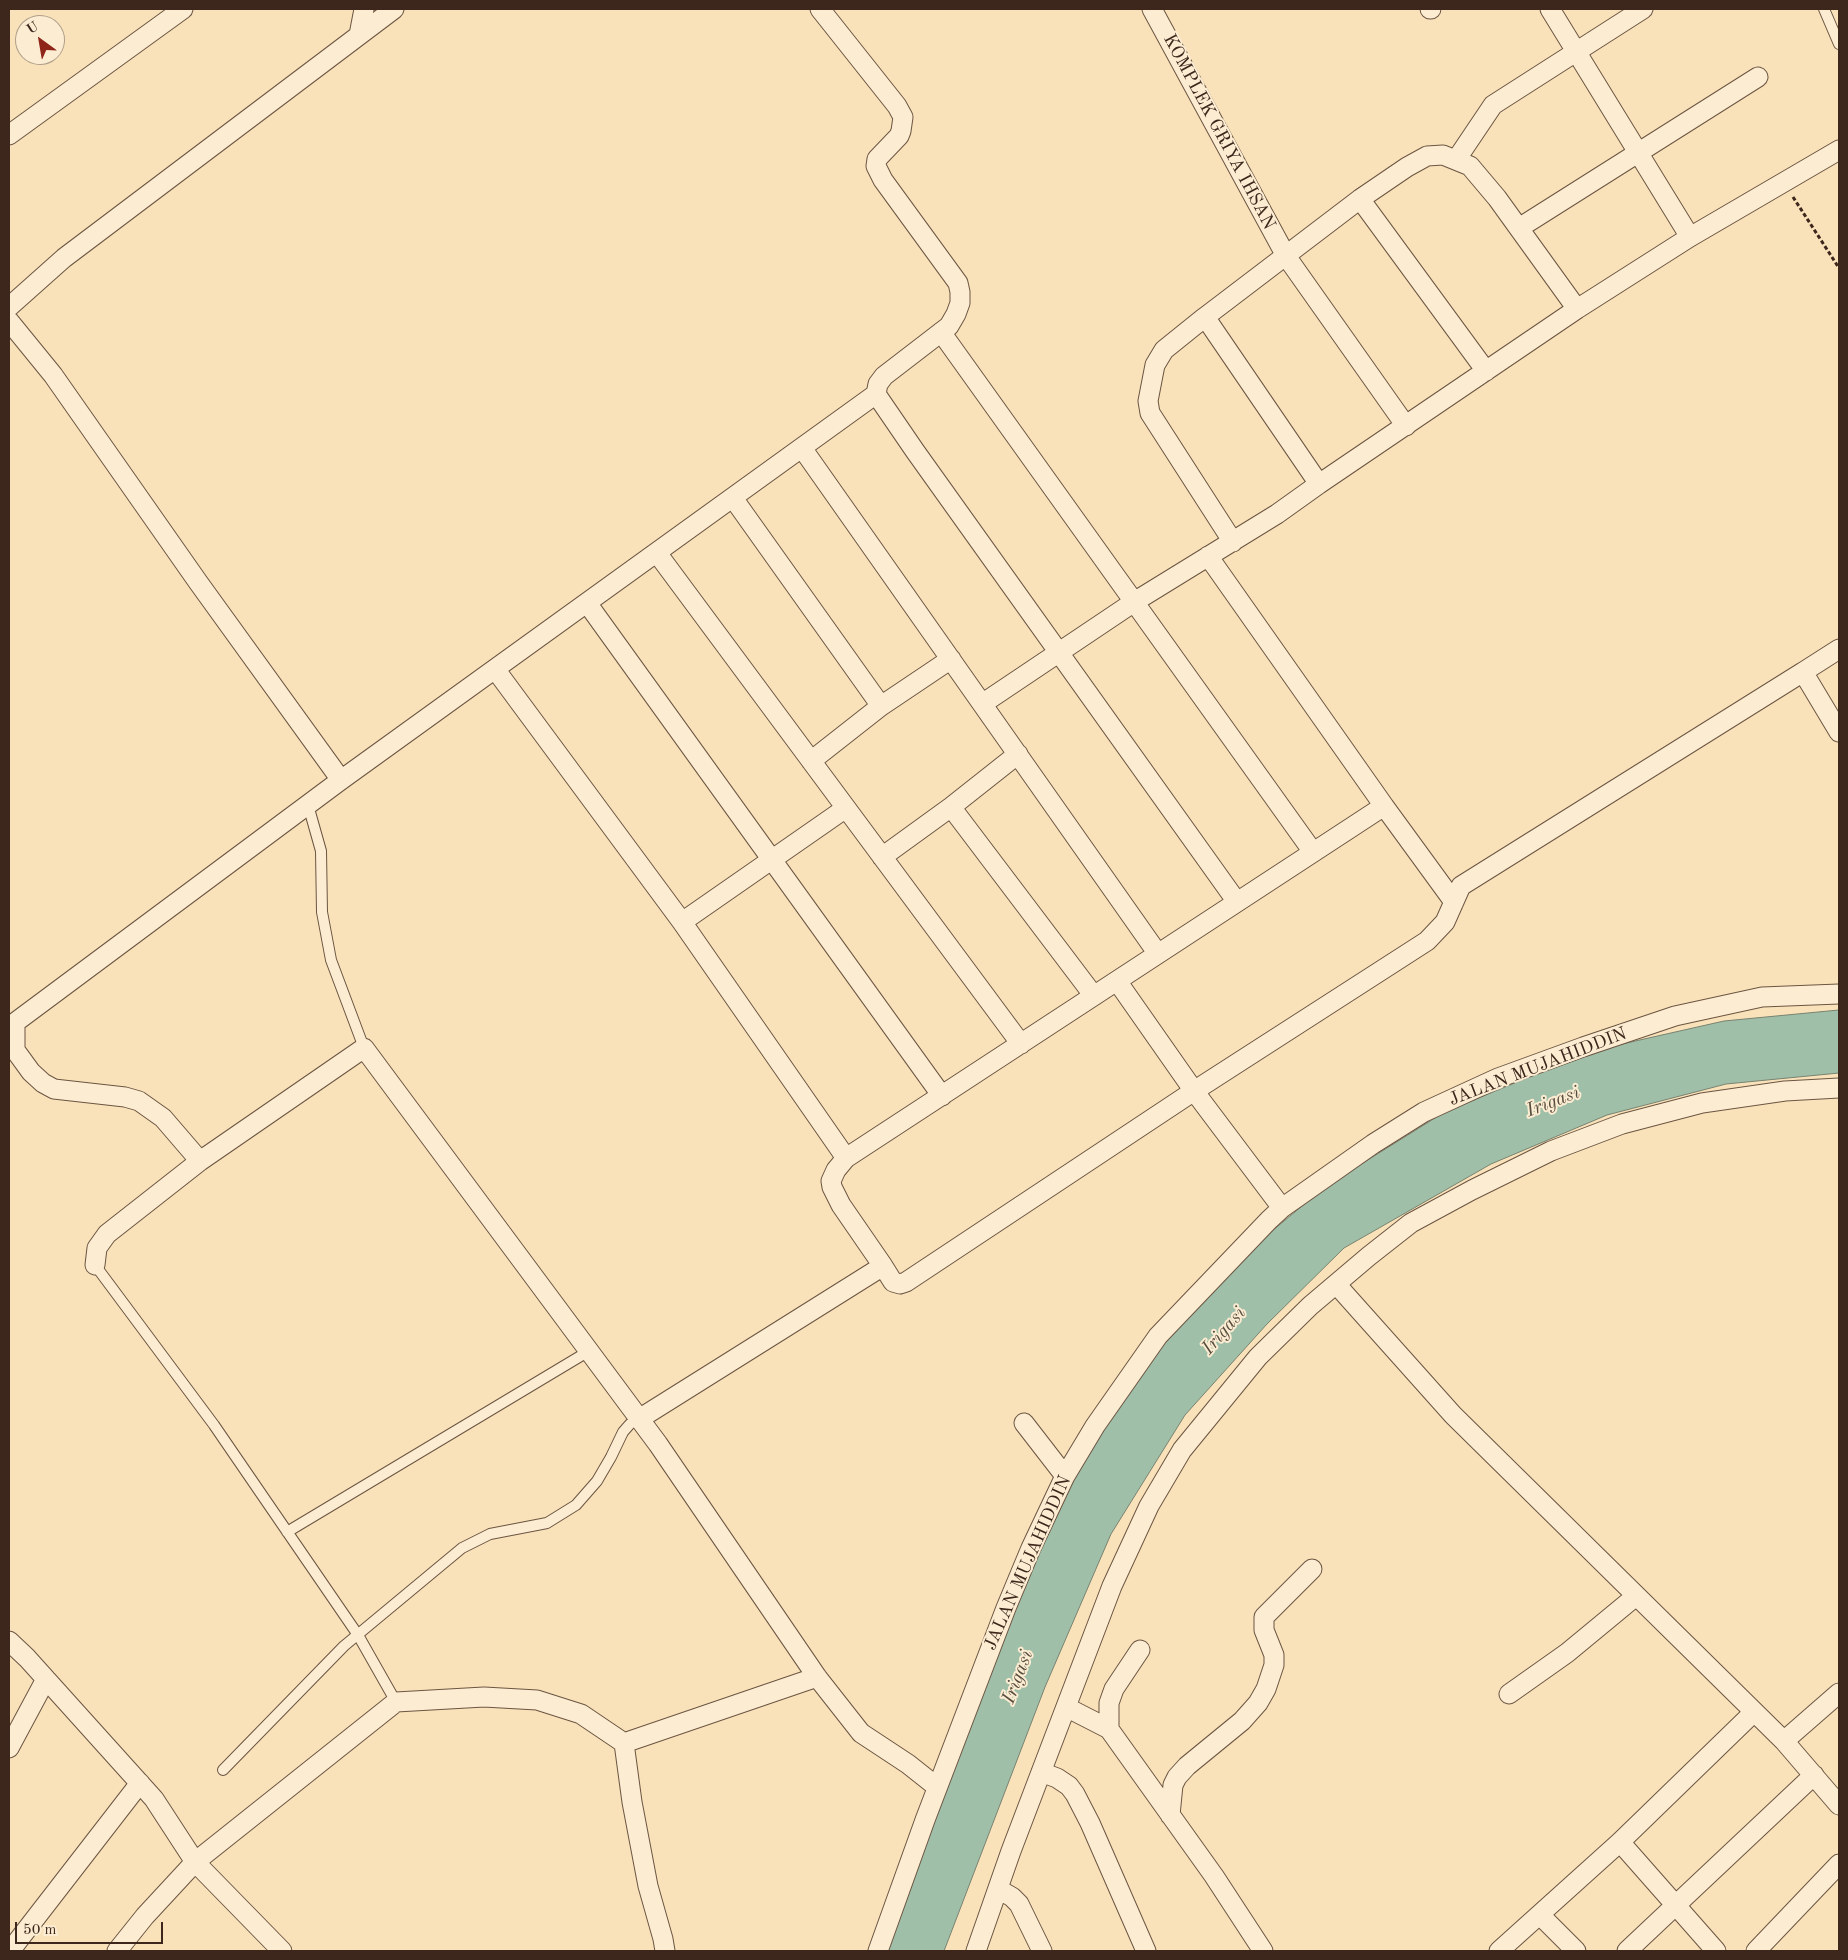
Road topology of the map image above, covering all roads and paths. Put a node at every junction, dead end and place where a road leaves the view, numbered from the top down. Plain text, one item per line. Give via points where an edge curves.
1 (183, 9) edge
2 (364, 9) edge
3 (394, 9) edge
4 (820, 9) edge
5 (1152, 9) edge
6 (1550, 9) edge
7 (1643, 9) edge
8 (1824, 9) edge
9 (359, 34) junction
10 (1839, 44) edge
11 (1576, 51) junction
12 (1758, 77) dead end
13 (9, 136) edge
14 (1839, 150) edge
15 (1638, 153) junction
16 (1456, 160) junction
17 (1783, 182) junction
18 (1360, 199) junction
19 (1519, 228) junction
20 (1690, 237) junction
21 (1286, 256) junction
22 (1839, 268) edge
23 (9, 307) edge
24 (1576, 309) junction
25 (1205, 317) junction
26 (9, 321) edge
27 (941, 332) junction
28 (1486, 371) junction
29 (876, 394) junction
30 (1406, 426) junction
31 (802, 448) junction
32 (1319, 484) junction
33 (733, 498) junction
34 (1233, 542) junction
35 (657, 553) junction
36 (1208, 556) junction
37 (587, 602) junction
38 (1134, 602) junction
39 (1839, 649) edge
40 (1059, 653) junction
41 (951, 659) junction
42 (495, 669) junction
43 (1803, 672) junction
44 (982, 704) junction
45 (881, 706) junction
46 (1839, 732) edge
47 (1018, 754) junction
48 (811, 761) junction
49 (341, 780) junction
50 (308, 805) junction
51 (1384, 806) junction
52 (951, 807) junction
53 (846, 808) junction
54 (1313, 852) junction
55 (882, 857) junction
56 (772, 860) junction
57 (1237, 902) junction
58 (1454, 902) junction
59 (682, 922) junction
60 (1158, 954) junction
61 (1117, 981) junction
62 (1839, 994) edge
63 (1094, 996) junction
64 (12, 1025) edge
65 (1021, 1044) junction
66 (364, 1048) junction
67 (1839, 1088) edge
68 (1194, 1091) junction
69 (942, 1096) junction
70 (846, 1158) junction
71 (200, 1161) junction
72 (1282, 1208) junction
73 (95, 1265) joint
74 (883, 1266) junction
75 (1336, 1284) junction
76 (588, 1351) junction
77 (639, 1419) junction
78 (1024, 1423) dead end
79 (1065, 1476) junction
80 (287, 1532) junction
81 (1312, 1569) dead end
82 (1636, 1596) junction
83 (358, 1635) junction
84 (9, 1641) edge
85 (1140, 1650) dead end
86 (816, 1677) junction
87 (46, 1679) junction
88 (1839, 1693) edge
89 (1509, 1694) dead end
90 (396, 1702) junction
91 (1066, 1707) junction
92 (1754, 1712) junction
93 (1109, 1729) junction
94 (1784, 1741) junction
95 (624, 1743) junction
96 (9, 1748) edge
97 (223, 1770) dead end
98 (1041, 1772) junction
99 (1814, 1775) junction
100 (140, 1783) junction
101 (937, 1787) junction
102 (1839, 1805) edge
103 (1170, 1815) junction
104 (1620, 1842) junction
105 (195, 1862) junction
106 (1839, 1864) edge
107 (998, 1889) junction
108 (1674, 1906) junction
109 (1540, 1915) junction
110 (10, 1951) edge
111 (117, 1951) edge
112 (282, 1951) edge
113 (665, 1951) edge
114 (878, 1951) edge
115 (976, 1951) edge
116 (1042, 1951) edge
117 (1146, 1951) edge
118 (1263, 1951) edge
119 (1498, 1951) edge
120 (1576, 1951) edge
121 (1627, 1951) edge
122 (1716, 1951) edge
123 (1756, 1951) edge

1 - 13 street
2 - 9 street
3 - 9 street
4 - 27 street via 898,106 903,117 899,136 878,157 876,166 958,283 960,303 949,326
5 - 21 street, KOMPLEK GRIYA IHSAN
6 - 11 street
7 - 11 street
8 - 10 lane
9 - 23 street via 64,258
11 - 15 street
11 - 16 street via 1493,105
12 - 15 street
14 - 17 street
15 - 19 street
15 - 20 street
16 - 18 street via 1443,155 1427,156
16 - 19 street via 1470,166
17 - 20 street
17 - 22 path
18 - 21 street
18 - 28 street
19 - 24 street
20 - 24 street
21 - 25 street
21 - 30 street, KOMPLEK GRIYA IHSAN
24 - 28 street
25 - 32 street
25 - 34 street via 1164,350 1155,365 1148,401 1150,413
26 - 49 street via 53,375
27 - 29 street via 884,376
27 - 38 street
28 - 30 street
29 - 31 street
29 - 40 street
30 - 32 street
31 - 33 street
31 - 41 street
32 - 34 street
33 - 35 street
33 - 45 street
34 - 36 street
35 - 37 street
35 - 48 street
36 - 38 street
36 - 51 street
37 - 42 street
37 - 56 street
38 - 40 street
38 - 54 street
39 - 43 street
40 - 44 street
40 - 57 street
41 - 44 street
41 - 45 street
42 - 49 street
42 - 59 street
43 - 46 street
43 - 58 street via 1461,886
44 - 47 street
45 - 48 street
47 - 52 street
47 - 60 street
48 - 53 street
49 - 50 street
50 - 64 street
50 - 66 lane via 321,851 322,912 331,960
51 - 54 street
51 - 58 street
52 - 55 street
52 - 63 street
53 - 55 street
53 - 56 street
54 - 57 street
55 - 65 street
56 - 59 street
56 - 69 street
57 - 60 street
58 - 68 street via 1444,922 1428,941
59 - 70 street
60 - 61 street
61 - 63 street
61 - 68 street
62 - 72 street, JALAN MUJAHIDDIN via 1762,997 1675,1016 1498,1078 1424,1112
63 - 65 street
64 - 71 street via 15,1050 43,1083 54,1089 139,1101 163,1118
65 - 69 street
66 - 71 street
66 - 76 street
67 - 75 street via 1786,1091 1702,1103 1622,1124 1551,1151 1412,1224
68 - 72 street
68 - 74 street via 906,1282 893,1282
69 - 70 street
70 - 74 street via 836,1170 832,1187
71 - 73 street via 107,1234 97,1248
72 - 79 street, JALAN MUJAHIDDIN via 1158,1336 1095,1426
73 - 80 lane via 214,1426
74 - 77 street
75 - 82 street via 1453,1415
75 - 91 street via 1258,1357 1202,1424 1167,1474 1112,1586
76 - 77 street
76 - 80 lane
77 - 83 lane via 622,1432 597,1481 576,1505 547,1523 490,1534 462,1548
77 - 86 street
78 - 79 street
79 - 101 street, JALAN MUJAHIDDIN via 1006,1608
80 - 83 lane
81 - 103 street via 1264,1617 1263,1625 1274,1655 1274,1665 1258,1703 1177,1777 1172,1785
82 - 89 street via 1567,1653
82 - 92 street
83 - 90 lane
83 - 97 lane
84 - 87 street
85 - 93 street via 1114,1689 1109,1703
86 - 95 street
86 - 101 street via 861,1733
87 - 96 street
87 - 100 street
88 - 94 street
90 - 95 street via 484,1697 537,1700 581,1714
90 - 105 street
91 - 93 street
91 - 98 street
92 - 94 street
92 - 104 street
93 - 103 street
94 - 99 street
95 - 113 street via 646,1876
98 - 107 street
98 - 117 street via 1057,1778 1075,1794
99 - 102 street
99 - 108 street
100 - 105 street
100 - 110 street
101 - 114 street, JALAN MUJAHIDDIN
103 - 118 street
104 - 108 street
104 - 109 street
105 - 111 street
105 - 112 street
106 - 123 street
107 - 115 street
107 - 116 street via 1019,1904
108 - 121 street
108 - 122 street
109 - 119 street
109 - 120 street

